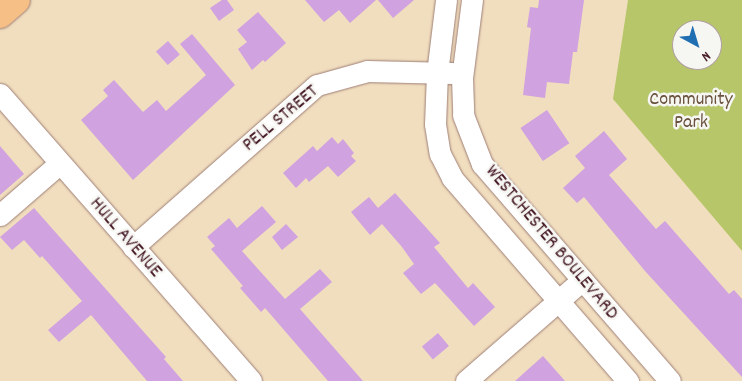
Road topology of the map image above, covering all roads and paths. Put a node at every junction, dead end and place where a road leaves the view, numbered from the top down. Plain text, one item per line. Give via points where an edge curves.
1 (16, 0) edge
2 (446, 0) edge
3 (472, 0) edge
4 (0, 14) edge
5 (437, 73) junction
6 (463, 74) junction
7 (0, 94) edge
8 (60, 163) junction
9 (0, 215) edge
10 (132, 247) junction
11 (582, 280) junction
12 (558, 301) junction
13 (250, 381) edge
14 (466, 381) edge
15 (628, 381) edge
16 (670, 381) edge

1 - 4 main road
2 - 5 street, WESTCHESTER BOULEVARD
3 - 6 street, WESTCHESTER BOULEVARD
5 - 6 street, PELL STREET
5 - 10 street, PELL STREET via 367,71 317,86
5 - 12 street, WESTCHESTER BOULEVARD via 435,124 440,154 452,178
6 - 11 street, WESTCHESTER BOULEVARD via 463,115 482,164
7 - 8 street, HULL AVENUE
8 - 9 street
8 - 10 street, HULL AVENUE
10 - 13 street, HULL AVENUE
11 - 12 street
11 - 16 street, WESTCHESTER BOULEVARD
12 - 14 street
12 - 15 street, WESTCHESTER BOULEVARD

